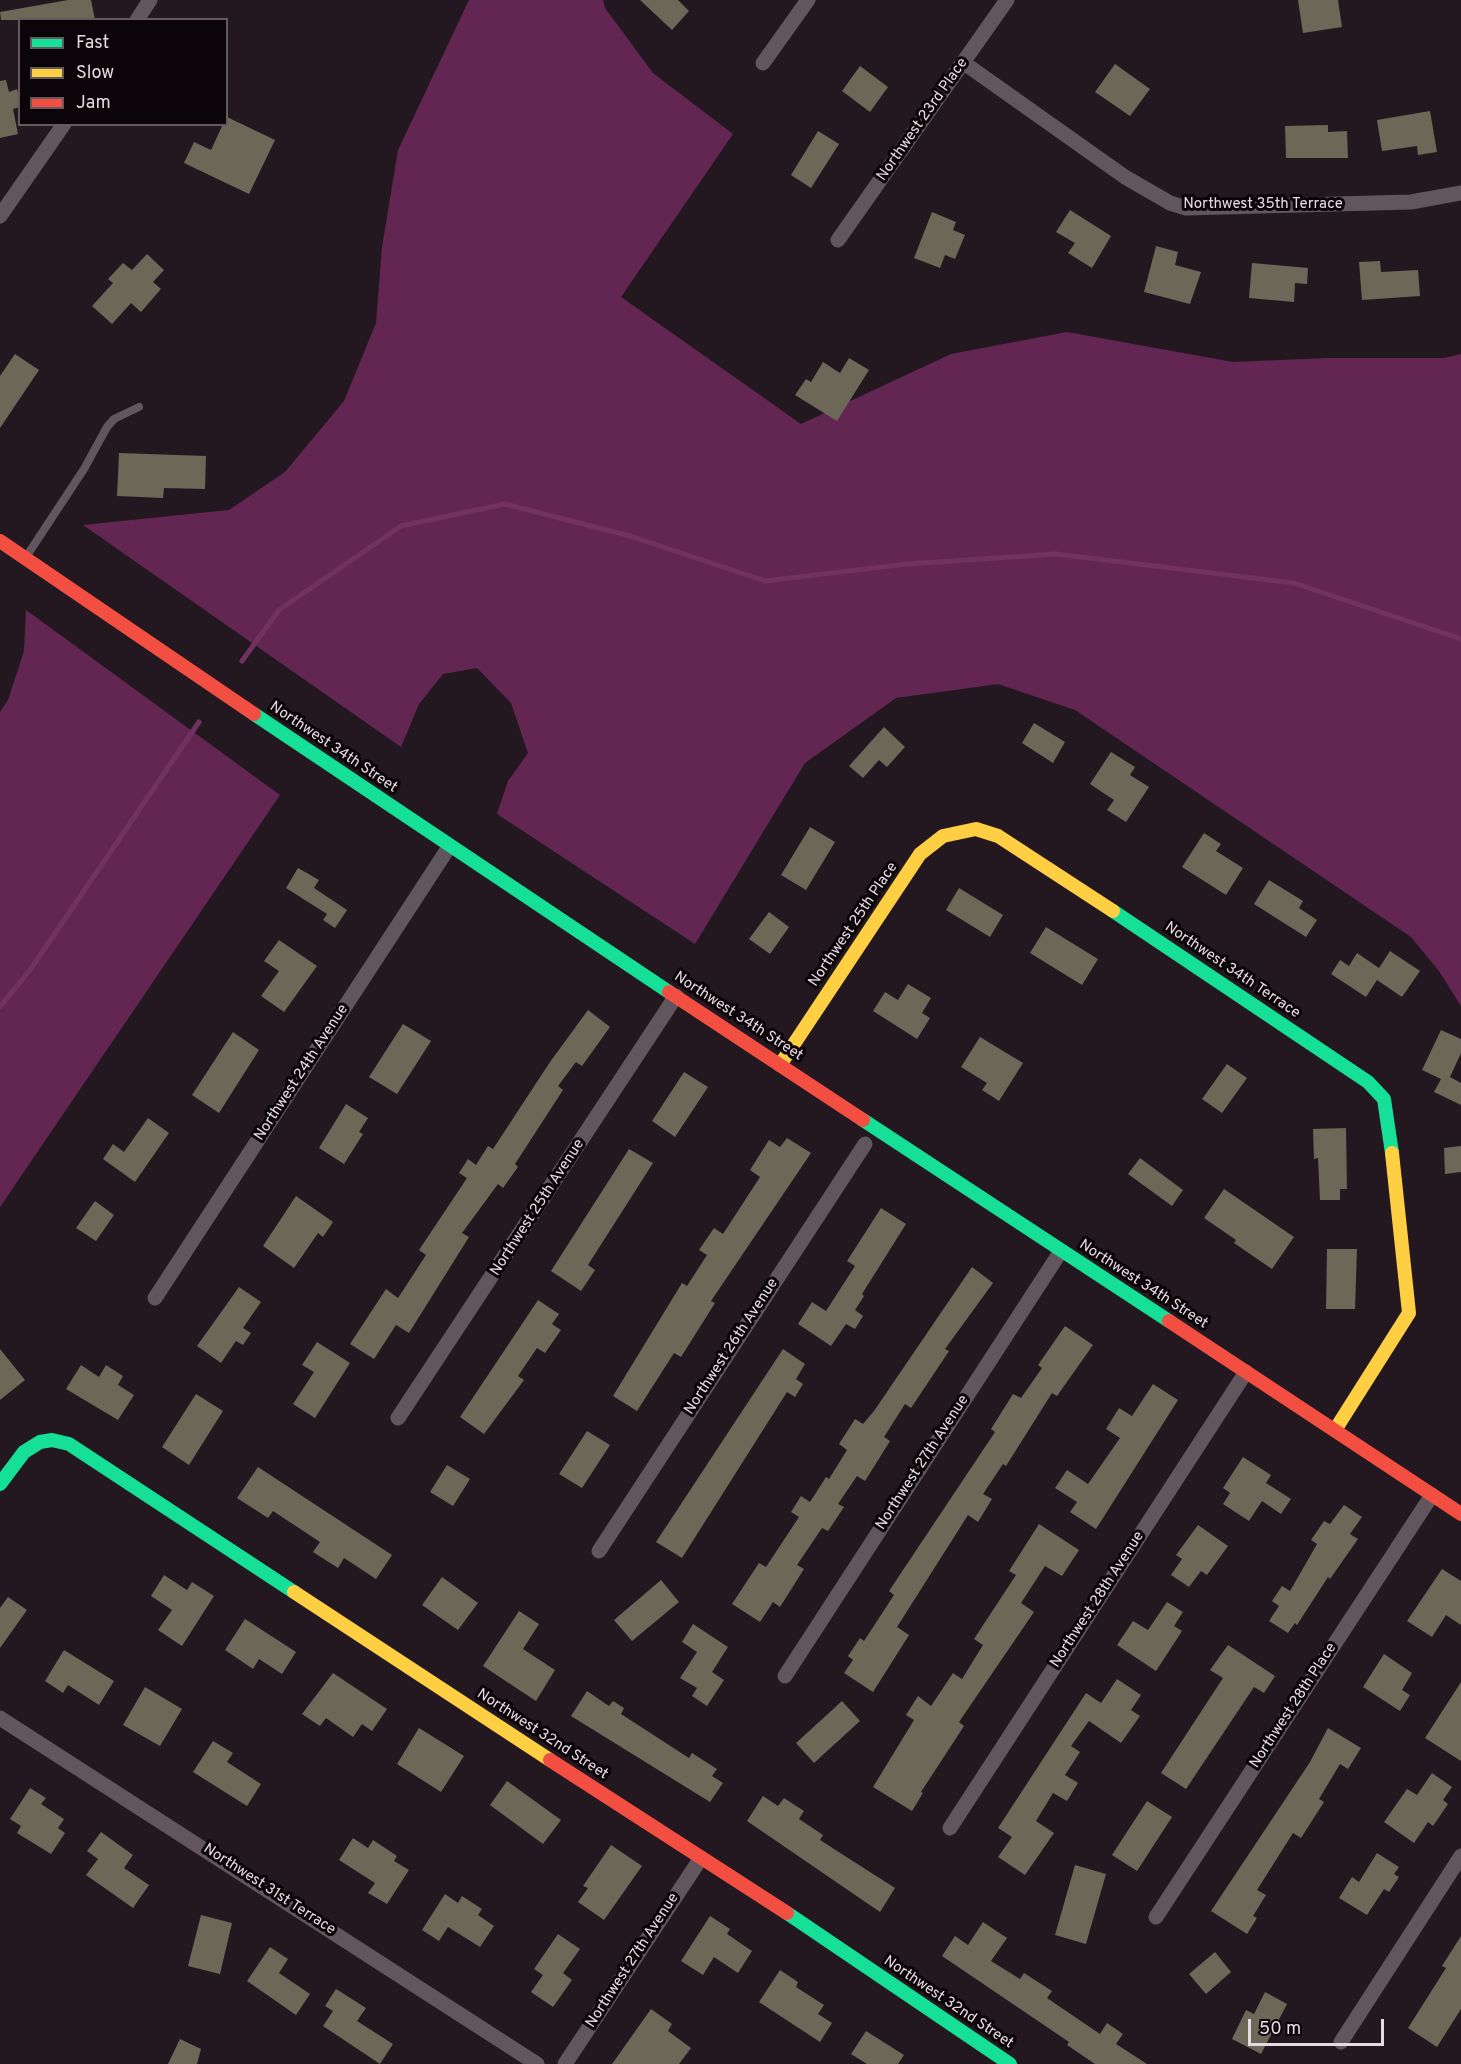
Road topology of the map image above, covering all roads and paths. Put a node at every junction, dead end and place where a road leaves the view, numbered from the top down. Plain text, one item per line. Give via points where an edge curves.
1 (150, 0) edge
2 (808, 0) edge
3 (1007, 0) edge
4 (138, 18) edge
5 (763, 63) dead end
6 (964, 63) junction
7 (63, 126) edge
8 (1461, 193) edge
9 (0, 216) edge
10 (838, 240) dead end
11 (139, 407) dead end
12 (0, 541) edge
13 (25, 559) junction
14 (976, 829) joint
15 (449, 847) junction
16 (676, 996) junction
17 (780, 1065) junction
18 (865, 1144) dead end
19 (1061, 1251) junction
20 (155, 1298) dead end
21 (1246, 1372) junction
22 (398, 1418) dead end
23 (1335, 1430) junction
24 (0, 1484) edge
25 (1432, 1495) junction
26 (1461, 1514) edge
27 (598, 1551) dead end
28 (785, 1676) dead end
29 (0, 1718) edge
30 (950, 1828) dead end
31 (1461, 1856) edge
32 (701, 1858) junction
33 (1156, 1917) dead end
34 (1341, 2042) dead end
35 (537, 2064) edge
36 (566, 2064) edge
37 (1010, 2064) edge

1 - 4 street
2 - 5 street
3 - 6 street, Northwest 23rd Place
6 - 8 street, Northwest 35th Terrace via 1125,177 1186,208 1411,202
6 - 10 street, Northwest 23rd Place
7 - 9 street
11 - 13 lane via 114,419 107,427
12 - 13 street, Northwest 34th Street
13 - 15 street, Northwest 34th Street
14 - 17 street, Northwest 25th Place via 943,836 920,854
14 - 23 street, Northwest 34th Terrace via 998,836 1368,1082 1384,1099 1398,1192 1409,1313
15 - 16 street, Northwest 34th Street
15 - 20 street, Northwest 24th Avenue
16 - 17 street, Northwest 34th Street
16 - 22 street, Northwest 25th Avenue
17 - 19 street, Northwest 34th Street
18 - 27 street, Northwest 26th Avenue
19 - 21 street, Northwest 34th Street
19 - 28 street, Northwest 27th Avenue
21 - 23 street, Northwest 34th Street
21 - 30 street, Northwest 28th Avenue
23 - 25 street, Northwest 34th Street
24 - 32 street, Northwest 32nd Street via 24,1452 40,1442 69,1444
25 - 26 street, Northwest 34th Street
25 - 33 street, Northwest 28th Place
29 - 35 street, Northwest 31st Terrace
31 - 34 street
32 - 36 street, Northwest 27th Avenue
32 - 37 street, Northwest 32nd Street

